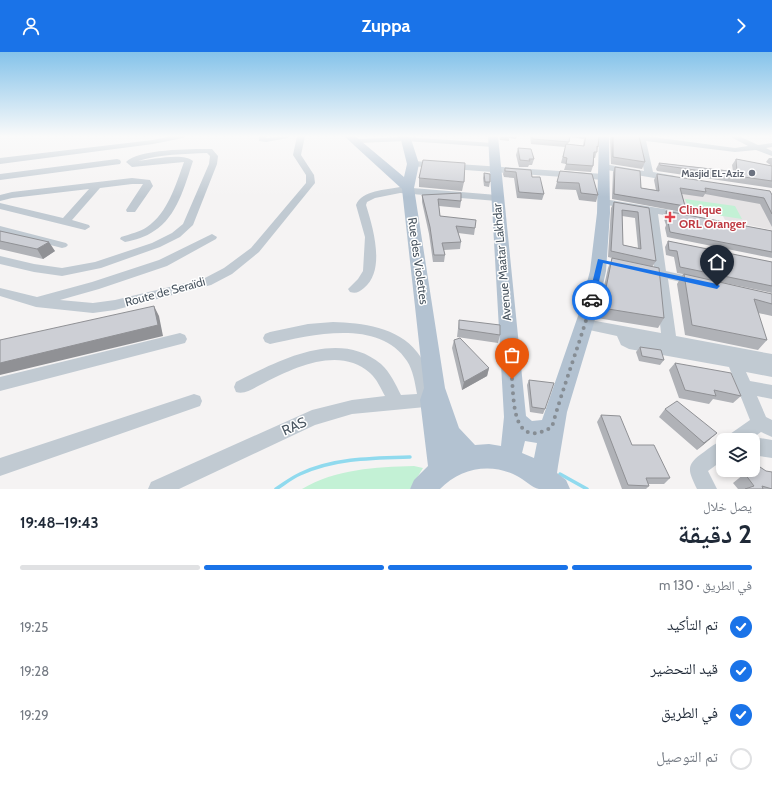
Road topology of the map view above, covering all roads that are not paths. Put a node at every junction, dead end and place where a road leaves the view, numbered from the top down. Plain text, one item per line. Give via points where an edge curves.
1 (37, 156) edge
2 (153, 156) edge
3 (214, 156) edge
4 (298, 156) edge
5 (373, 156) edge
6 (412, 156) edge
7 (494, 156) edge
8 (604, 156) edge
9 (645, 156) edge
10 (0, 161) edge
11 (117, 162) dead end
12 (413, 164) junction
13 (495, 169) junction
14 (604, 172) junction
15 (649, 174) junction
16 (0, 177) edge
17 (679, 179) edge
18 (97, 185) junction
19 (408, 189) junction
20 (0, 198) edge
21 (497, 198) junction
22 (604, 202) junction
23 (0, 206) edge
24 (131, 210) dead end
25 (653, 211) junction
26 (693, 217) edge
27 (65, 222) junction
28 (85, 227) dead end
29 (0, 229) edge
30 (212, 236) dead end
31 (125, 239) dead end
32 (62, 244) dead end
33 (0, 260) edge
34 (631, 267) edge
35 (662, 273) junction
36 (706, 284) edge
37 (354, 289) dead end
38 (0, 292) edge
39 (36, 302) junction
40 (585, 324) junction
41 (623, 331) junction
42 (180, 338) dead end
43 (270, 338) dead end
44 (669, 340) junction
45 (772, 360) edge
46 (735, 364) junction
47 (772, 371) edge
48 (0, 384) edge
49 (242, 387) dead end
50 (745, 387) junction
51 (772, 392) edge
52 (433, 397) junction
53 (194, 401) dead end
54 (397, 403) junction
55 (515, 417) junction
56 (766, 426) edge
57 (552, 427) junction
58 (751, 433) edge
59 (760, 447) edge
60 (772, 449) edge
61 (716, 454) edge
62 (470, 457) junction
63 (508, 459) junction
64 (0, 467) edge
65 (441, 470) junction
66 (550, 483) edge
67 (158, 489) edge
68 (424, 489) edge
69 (707, 489) edge

1 - 10 street
2 - 31 street via 130,162 139,164 189,161 159,223 152,229
3 - 33 street via 188,225 176,235 156,245 97,265 62,272
4 - 39 street, Route de Seraïdi via 310,172 310,183 255,250 228,271 207,282 115,305 93,308
5 - 19 main road
6 - 12 main road, Rue des Violettes
7 - 13 main road, Avenue Maatar Lakhdar
8 - 14 main road
9 - 15 street
11 - 16 street
12 - 13 street
12 - 19 main road, Rue des Violettes
13 - 14 street
13 - 21 main road, Avenue Maatar Lakhdar
14 - 15 street
14 - 22 main road
15 - 17 street
18 - 20 street
18 - 24 street via 147,182 148,186
18 - 27 street
19 - 21 street
19 - 37 street via 362,200 361,206 370,237 369,271 363,282
19 - 52 main road, Rue des Violettes
21 - 55 main road, Avenue Maatar Lakhdar
22 - 25 street
22 - 40 main road via 604,262
23 - 27 street
25 - 26 street
25 - 35 street via 661,241
27 - 28 street
29 - 32 street
30 - 39 street via 162,263 95,286
34 - 35 street
35 - 36 street
35 - 44 street
38 - 39 street, Route de Seraïdi
40 - 41 street
40 - 57 main road
41 - 44 street
41 - 46 street via 626,341 629,342
42 - 48 street
43 - 52 street via 320,328 346,328 383,336 404,348 412,356
44 - 45 street
46 - 47 street
46 - 50 street
49 - 54 street via 294,362 341,354 357,358 375,368
50 - 51 street
50 - 56 street
52 - 54 street, RAS
52 - 62 main road via 449,431 459,447
52 - 65 main road
53 - 64 street
54 - 67 street, RAS via 352,407 312,418
55 - 57 main road via 520,426 529,432 540,434
55 - 63 main road, Avenue Maatar Lakhdar via 513,446
56 - 58 street
57 - 66 main road
59 - 60 street
61 - 69 street via 699,466 699,473
62 - 63 main road via 495,456
62 - 65 main road
63 - 66 main road via 526,466
65 - 68 main road

